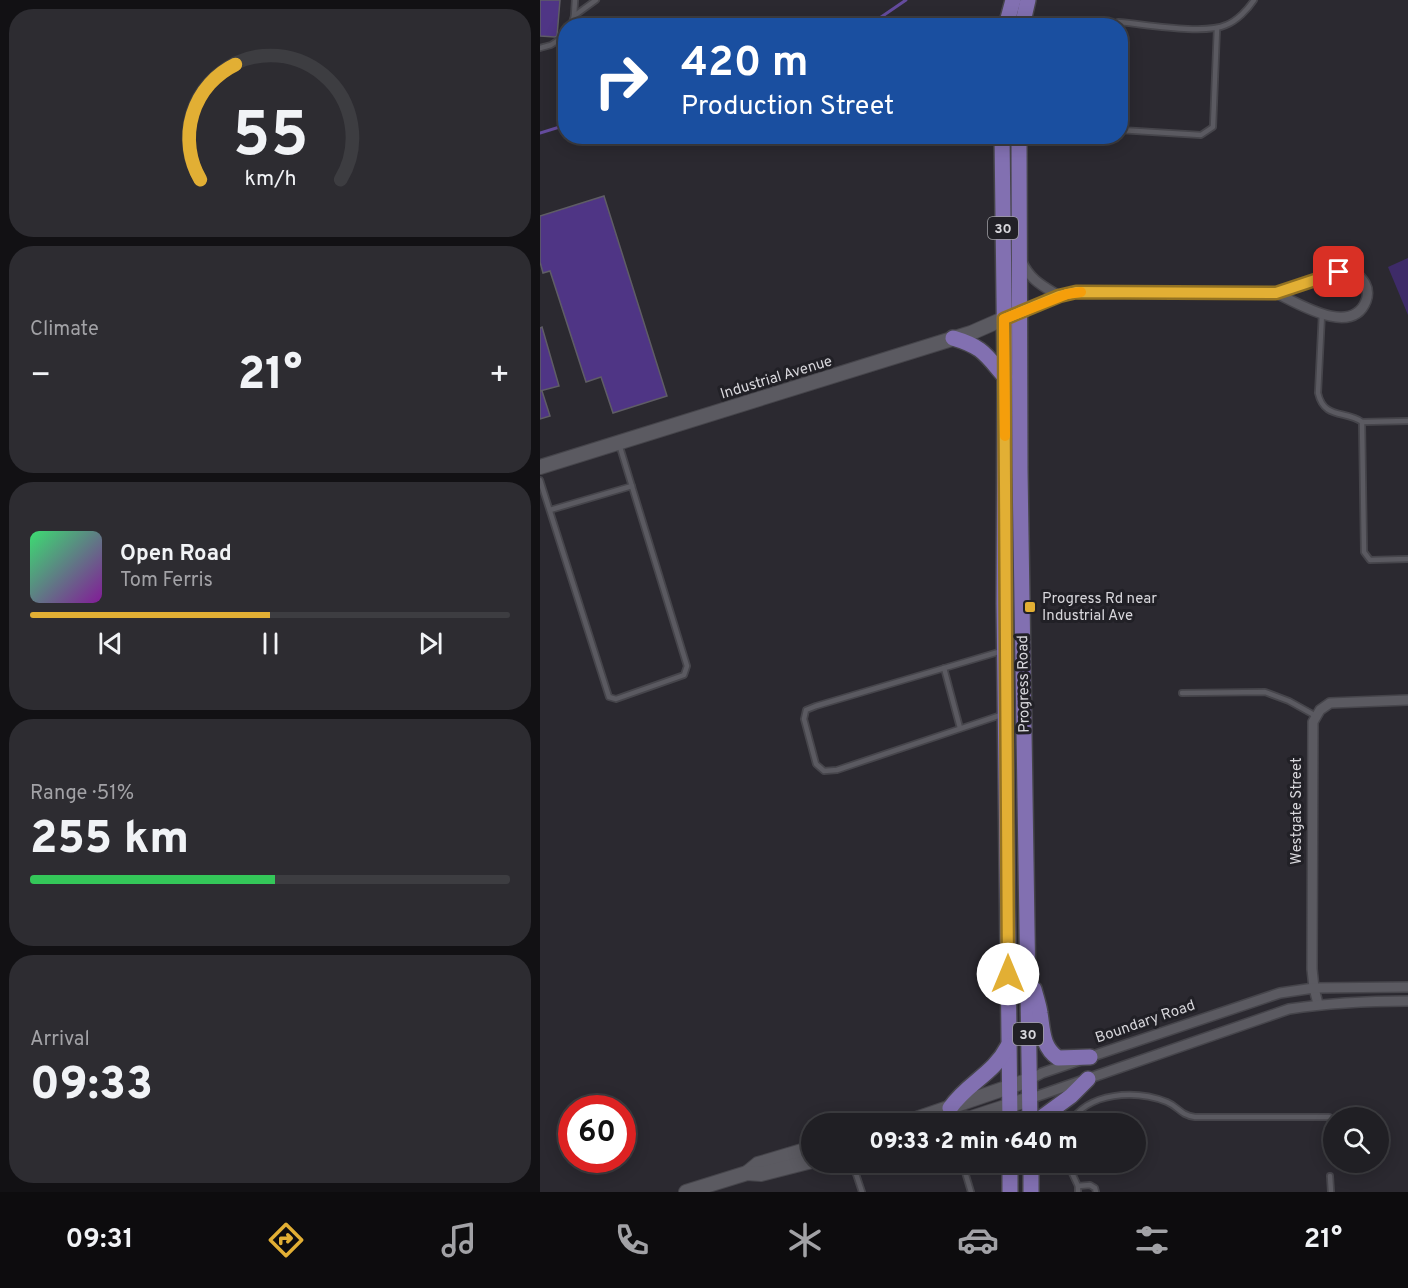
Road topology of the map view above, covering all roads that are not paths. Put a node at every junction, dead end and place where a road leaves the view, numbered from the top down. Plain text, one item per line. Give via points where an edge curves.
1 (575, 0) edge
2 (596, 0) edge
3 (1013, 0) edge
4 (1028, 0) edge
5 (1254, 0) edge
6 (574, 16) joint
7 (1008, 18) edge
8 (1024, 18) edge
9 (1128, 23) edge
10 (1217, 28) junction
11 (558, 40) edge
12 (540, 48) edge
13 (1128, 130) edge
14 (1002, 144) edge
15 (1019, 144) edge
16 (1019, 255) junction
17 (1276, 293) junction
18 (1059, 296) junction
19 (1020, 312) junction
20 (1322, 313) junction
21 (1004, 319) junction
22 (953, 338) junction
23 (1005, 377) junction
24 (1362, 422) junction
25 (1408, 422) edge
26 (619, 442) junction
27 (540, 467) edge
28 (540, 480) edge
29 (632, 486) junction
30 (550, 510) junction
31 (1408, 559) edge
32 (1005, 651) junction
33 (944, 668) junction
34 (1182, 693) dead end
35 (1408, 700) edge
36 (1005, 713) junction
37 (1316, 717) junction
38 (960, 728) junction
39 (1028, 968) junction
40 (1408, 987) edge
41 (1314, 988) junction
42 (1408, 1001) edge
43 (1318, 1004) junction
44 (1008, 1046) junction
45 (1090, 1057) junction
46 (1088, 1079) junction
47 (1029, 1080) junction
48 (1009, 1088) junction
49 (1029, 1099) junction
50 (1010, 1106) junction
51 (950, 1108) junction
52 (935, 1113) edge
53 (991, 1113) edge
54 (1010, 1113) edge
55 (1030, 1113) edge
56 (1048, 1113) edge
57 (1079, 1113) edge
58 (1323, 1117) edge
59 (801, 1151) edge
60 (801, 1164) edge
61 (747, 1173) junction
62 (856, 1173) edge
63 (965, 1173) edge
64 (1008, 1173) edge
65 (1031, 1173) edge
66 (1071, 1173) edge
67 (1330, 1176) dead end
68 (1078, 1189) edge
69 (1008, 1190) edge
70 (686, 1192) edge
71 (862, 1192) edge
72 (971, 1192) edge
73 (1031, 1192) edge
74 (1096, 1192) edge
75 (1331, 1192) edge

1 - 6 lane
2 - 6 lane
3 - 7 main road
4 - 8 main road
5 - 10 lane via 1234,21
9 - 10 lane
10 - 13 lane via 1213,127 1201,135
11 - 12 lane
14 - 21 main road, Progress Road / 30
15 - 16 main road, Progress Road / 30
16 - 18 street via 1028,274
16 - 19 main road, Progress Road / 30
17 - 18 street via 1076,292
17 - 20 street
17 - 20 street via 1353,270 1366,282 1368,295 1362,310 1350,318
18 - 19 street
19 - 21 street, Industrial Avenue
19 - 39 main road, Progress Road / 30
20 - 24 lane via 1320,401 1326,409
21 - 22 street, Industrial Avenue
21 - 23 main road, Progress Road / 30
22 - 23 main road via 973,344
22 - 26 street, Industrial Avenue
23 - 32 main road, Progress Road / 30
24 - 25 lane
24 - 31 lane via 1364,552 1370,560
26 - 27 street, Industrial Avenue
26 - 29 lane
28 - 30 lane
29 - 30 lane
29 - 30 lane via 687,669 684,675 616,699 608,693
32 - 33 lane
32 - 36 main road, Progress Road / 30
33 - 38 lane
33 - 38 lane via 816,706 806,710 804,719 816,764 824,771
34 - 37 lane via 1265,692
35 - 37 street via 1330,703
36 - 38 lane
36 - 44 main road, Progress Road / 30
37 - 41 street, Westgate Street via 1311,754
39 - 45 main road via 1048,1050 1058,1058
39 - 47 main road, Progress Road / 30
40 - 41 street, Boundary Road
41 - 43 street, Westgate Street
41 - 45 street, Boundary Road via 1262,998
42 - 43 street
43 - 46 street via 1289,1009
44 - 48 main road, Progress Road / 30
44 - 51 main road via 993,1068 960,1093
45 - 47 street, Boundary Road
46 - 49 street
46 - 56 main road
47 - 48 street, Boundary Road
47 - 49 main road, Progress Road / 30
48 - 50 main road, Progress Road / 30
48 - 51 street, Boundary Road
49 - 50 street
49 - 55 main road, Progress Road / 30
50 - 53 street
50 - 54 main road, Progress Road / 30
51 - 52 street, Boundary Road
57 - 58 lane via 1118,1094 1168,1102 1184,1116
59 - 61 street via 758,1164
60 - 61 street
61 - 70 street
62 - 71 lane
63 - 72 lane
64 - 69 main road
65 - 73 main road
66 - 68 lane
67 - 75 lane
68 - 74 lane via 1090,1185

